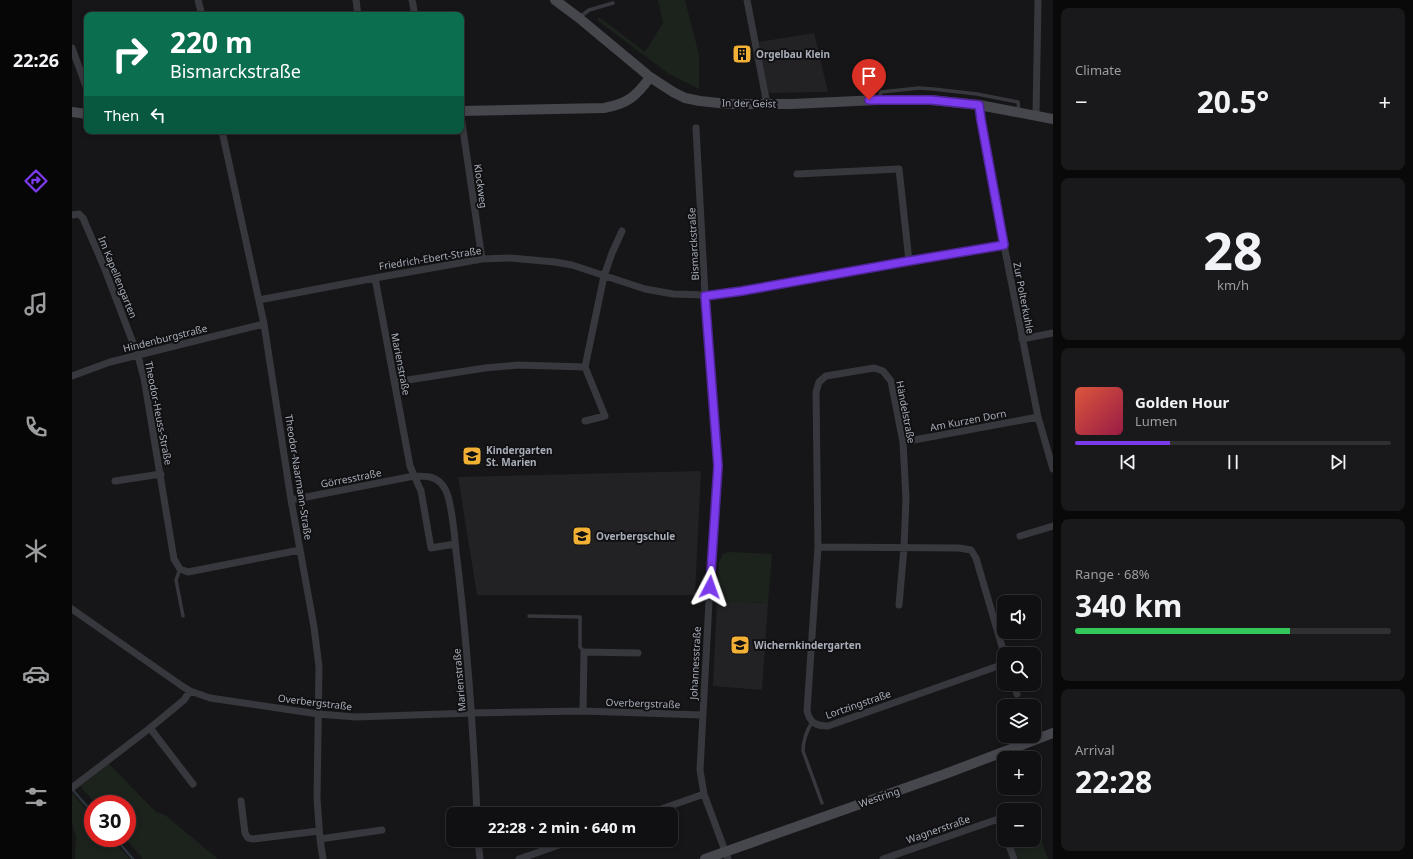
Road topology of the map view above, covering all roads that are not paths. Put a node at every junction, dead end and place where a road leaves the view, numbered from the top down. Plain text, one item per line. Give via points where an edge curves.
1 (198, 0) edge
2 (356, 0) edge
3 (412, 0) edge
4 (555, 0) edge
5 (747, 0) edge
6 (1038, 0) edge
7 (613, 3) dead end
8 (201, 12) edge
9 (358, 12) edge
10 (414, 12) edge
11 (579, 18) junction
12 (72, 48) edge
13 (650, 77) junction
14 (84, 82) edge
15 (878, 100) junction
16 (766, 104) junction
17 (979, 105) junction
18 (464, 111) edge
19 (72, 112) edge
20 (1019, 113) junction
21 (84, 114) edge
22 (1036, 116) junction
23 (1053, 119) edge
24 (696, 128) dead end
25 (223, 134) edge
26 (464, 134) edge
27 (797, 174) dead end
28 (72, 215) edge
29 (622, 231) dead end
30 (1004, 245) junction
31 (482, 259) junction
32 (909, 261) junction
33 (604, 276) junction
34 (375, 278) junction
35 (705, 296) junction
36 (259, 300) junction
37 (264, 324) junction
38 (1053, 333) edge
39 (1022, 339) junction
40 (138, 356) junction
41 (586, 366) junction
42 (72, 376) edge
43 (395, 382) junction
44 (1038, 417) junction
45 (585, 421) dead end
46 (903, 442) junction
47 (1051, 454) edge
48 (1053, 469) edge
49 (161, 474) junction
50 (414, 476) junction
51 (116, 481) dead end
52 (291, 500) junction
53 (1053, 526) edge
54 (1020, 536) dead end
55 (455, 544) junction
56 (818, 547) junction
57 (904, 548) junction
58 (300, 550) junction
59 (180, 569) junction
60 (899, 605) dead end
61 (72, 609) edge
62 (183, 616) dead end
63 (530, 616) dead end
64 (1002, 647) edge
65 (584, 652) junction
66 (638, 653) dead end
67 (997, 669) edge
68 (190, 691) junction
69 (1016, 691) edge
70 (1017, 694) dead end
71 (472, 712) junction
72 (583, 712) junction
73 (318, 714) junction
74 (702, 715) junction
75 (812, 722) junction
76 (150, 728) junction
77 (1053, 733) edge
78 (193, 784) dead end
79 (73, 787) edge
80 (704, 794) junction
81 (241, 801) dead end
82 (822, 803) dead end
83 (477, 807) edge
84 (667, 807) edge
85 (997, 820) edge
86 (382, 830) dead end
87 (319, 831) junction
88 (320, 839) junction
89 (479, 847) edge
90 (553, 847) edge
91 (1010, 847) edge
92 (727, 855) edge
93 (323, 859) edge
94 (480, 859) edge
95 (519, 859) edge
96 (705, 859) edge
97 (883, 859) edge
98 (1014, 859) edge

1 - 8 street
2 - 9 street
3 - 10 street
4 - 11 main road, In der Geist
5 - 16 street
6 - 22 street
7 - 11 lane via 589,10
11 - 13 main road, In der Geist
12 - 14 street
13 - 16 main road, In der Geist via 685,98 728,104
13 - 18 main road via 640,92 617,106
15 - 16 main road, In der Geist
15 - 17 main road, In der Geist via 931,100
15 - 20 lane via 881,92 933,89 1018,102
17 - 20 main road, In der Geist
17 - 30 street, Zur Polterkuhle
19 - 21 main road
20 - 22 main road, In der Geist
22 - 23 main road, In der Geist
24 - 35 street, Bismarckstraße
25 - 36 street, Theodor-Naarmann-Straße
26 - 31 street, Klockweg
27 - 32 street via 899,169
28 - 40 street, Im Kapellengarten via 79,214 83,218
29 - 33 street
30 - 32 street
30 - 39 street, Zur Polterkuhle
31 - 33 street, Friedrich-Ebert-Straße via 539,260 572,266
31 - 34 street, Friedrich-Ebert-Straße
32 - 35 street
33 - 35 street, Friedrich-Ebert-Straße via 673,294
33 - 41 street
34 - 36 street, Friedrich-Ebert-Straße
34 - 43 street, Marienstraße
35 - 74 street, Johannesstraße via 718,466
36 - 37 street, Theodor-Naarmann-Straße
37 - 40 street, Hindenburgstraße
37 - 52 street, Theodor-Naarmann-Straße
38 - 39 street
39 - 44 street, Zur Polterkuhle
40 - 42 street, Hindenburgstraße via 110,362
40 - 49 street, Theodor-Heuss-Straße
41 - 43 street via 518,365
41 - 45 street via 604,416
43 - 50 street, Marienstraße
44 - 46 street, Am Kurzen Dorn
44 - 47 street, Zur Polterkuhle
46 - 56 street, Händelstraße via 891,381 883,371 874,368 826,376 819,382 816,392
46 - 57 street, Händelstraße via 906,499
47 - 48 street, Zur Polterkuhle
49 - 51 street, Theodor-Heuss-Straße
49 - 59 street, Theodor-Heuss-Straße via 174,559
50 - 52 street, Görresstraße
50 - 55 street, Marienstraße via 428,476 438,480 446,490
50 - 55 street, Marienstraße via 421,491 431,548
52 - 58 street, Theodor-Naarmann-Straße
53 - 54 street
55 - 71 street, Marienstraße
56 - 57 street, Lortzingstraße
56 - 75 street via 807,711
57 - 60 street
57 - 64 street, Lortzingstraße via 971,550 976,558
58 - 59 street via 188,572
58 - 73 street, Theodor-Naarmann-Straße via 319,667
59 - 62 lane via 176,580
61 - 68 street, Overbergstraße
63 - 65 lane via 580,617 580,647
65 - 66 street
65 - 72 street
67 - 75 street, Lortzingstraße via 828,726
68 - 73 street, Overbergstraße via 210,698
68 - 76 street via 184,700
69 - 70 street
71 - 72 street, Overbergstraße
71 - 73 street, Overbergstraße via 356,717
71 - 83 street, Marienstraße
72 - 74 street, Overbergstraße
73 - 87 street, Theodor-Naarmann-Straße
74 - 80 street, Johannesstraße via 700,770
75 - 82 lane via 803,742 803,751
76 - 78 street
76 - 79 street
77 - 92 main road, Westring
80 - 84 street
80 - 92 street, Johannesstraße
81 - 87 street via 245,833 248,838
85 - 97 street, Wagnerstraße
86 - 88 street
87 - 88 street, Theodor-Naarmann-Straße
88 - 93 street, Theodor-Naarmann-Straße
89 - 94 street
90 - 95 street
91 - 98 street
92 - 96 main road, Westring

